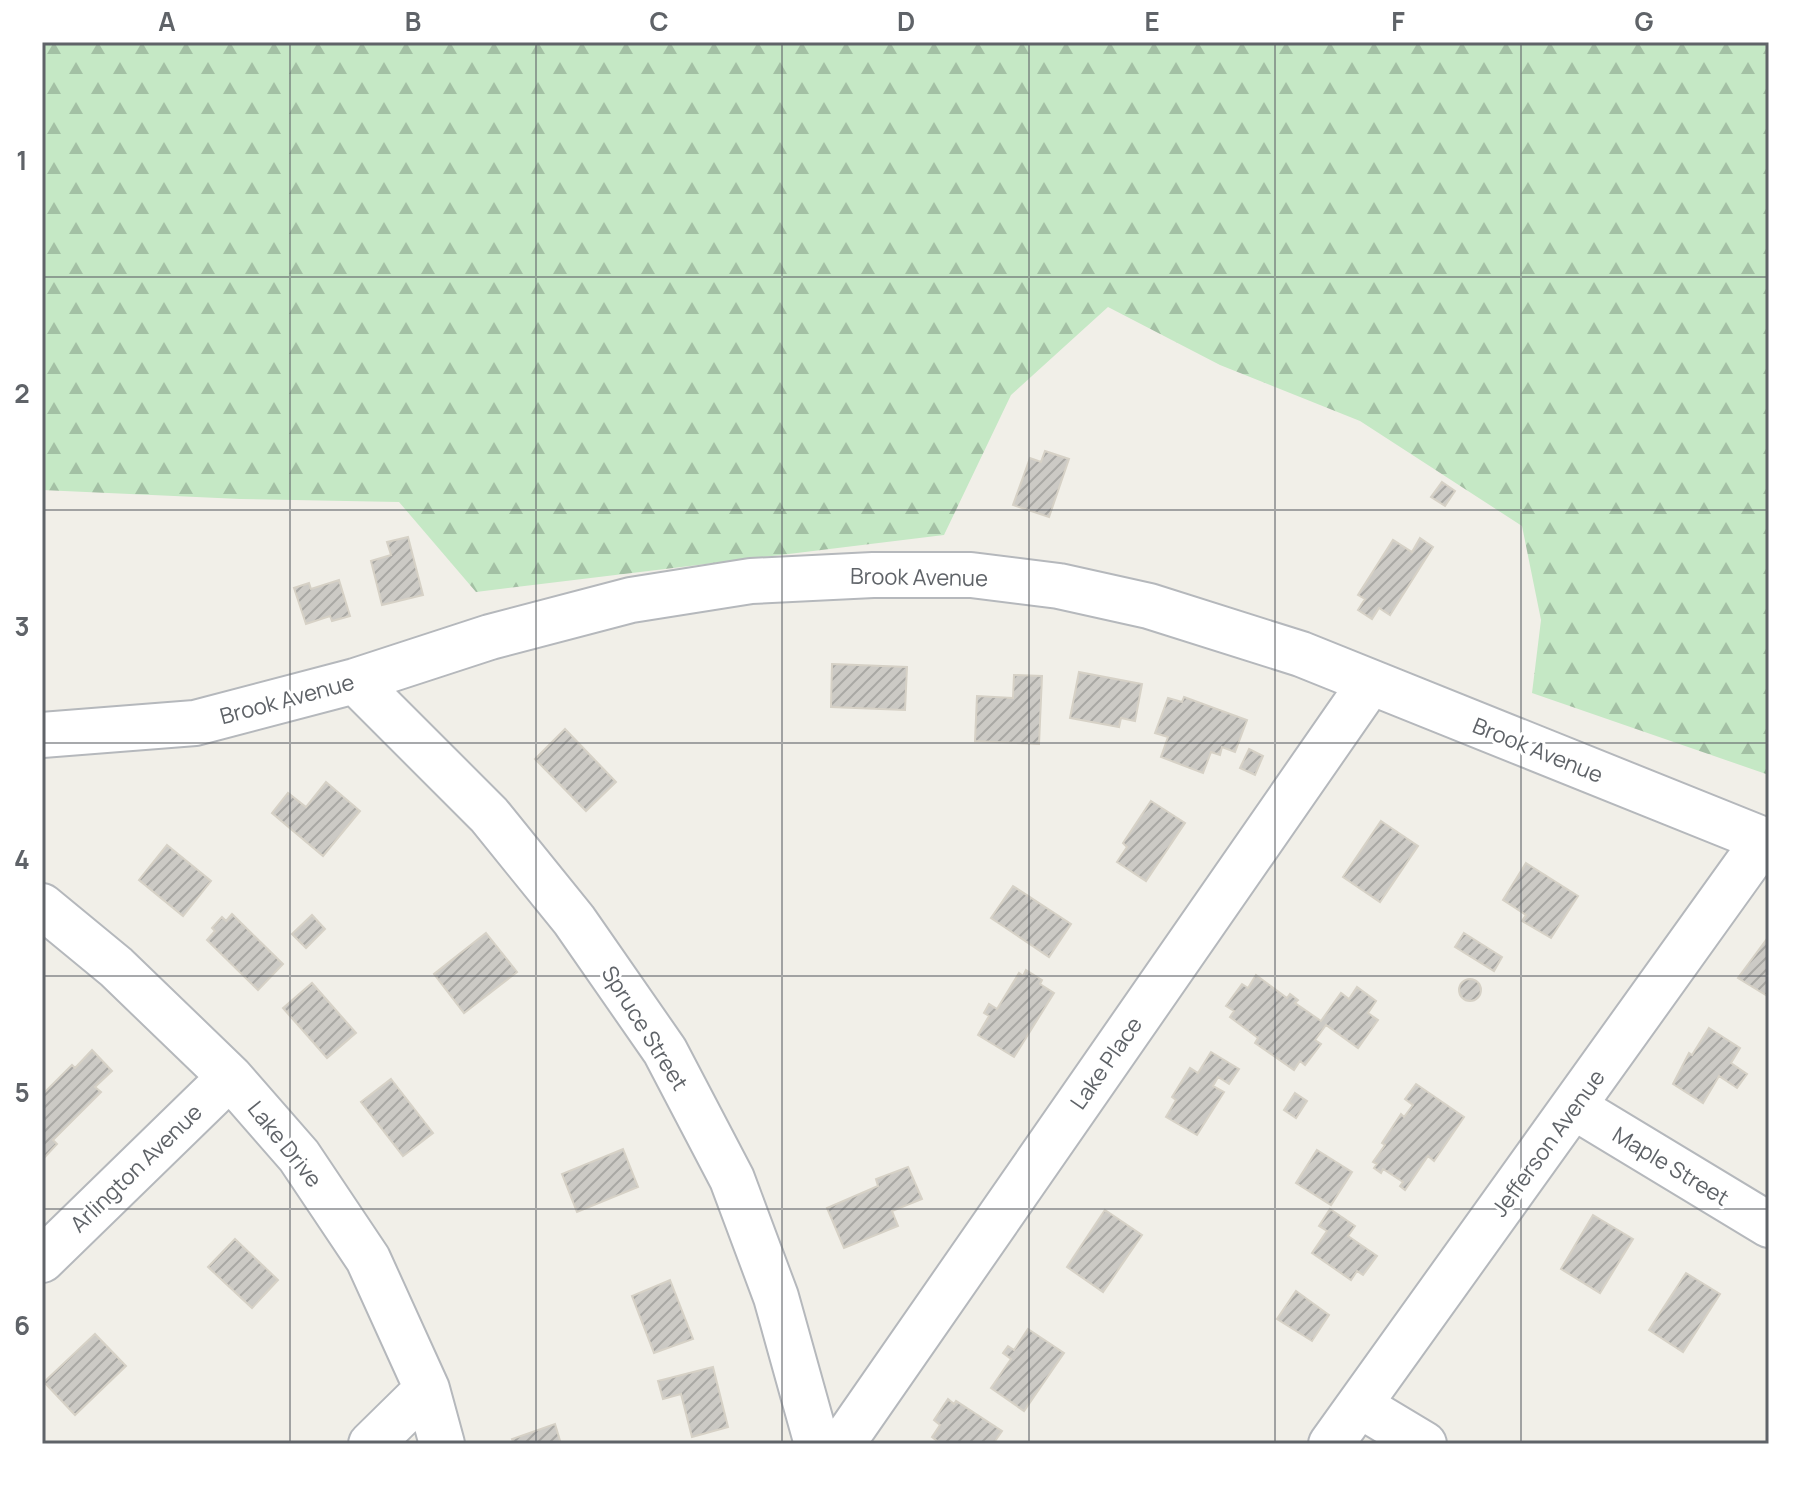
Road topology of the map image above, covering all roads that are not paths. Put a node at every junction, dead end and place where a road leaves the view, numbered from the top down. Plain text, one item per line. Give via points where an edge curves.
1 (355, 681) junction
2 (1370, 683) junction
3 (42, 735) edge
4 (1766, 841) edge
5 (42, 906) edge
6 (230, 1077) junction
7 (1574, 1107) junction
8 (1769, 1225) edge
9 (42, 1260) edge
10 (427, 1389) junction
11 (1359, 1405) junction
12 (371, 1444) edge
13 (442, 1444) edge
14 (817, 1444) edge
15 (842, 1444) edge
16 (1331, 1444) edge
17 (1424, 1444) edge

1 - 2 street, Brook Avenue via 490,637 631,600 751,581 971,575 1059,586 1149,606 1301,654
1 - 3 street, Brook Avenue via 195,723
1 - 14 street, Spruce Street via 489,815 574,920 665,1051 732,1179 776,1297
2 - 4 street, Brook Avenue
2 - 15 street, Lake Place
4 - 7 street, Jefferson Avenue
5 - 6 street, Lake Drive via 116,967
6 - 9 street, Arlington Avenue
6 - 10 street, Lake Drive via 299,1156 368,1259
7 - 8 street, Maple Street
7 - 11 street, Jefferson Avenue
10 - 12 street
10 - 13 street, Lake Drive
11 - 16 street, Jefferson Avenue
11 - 17 street

